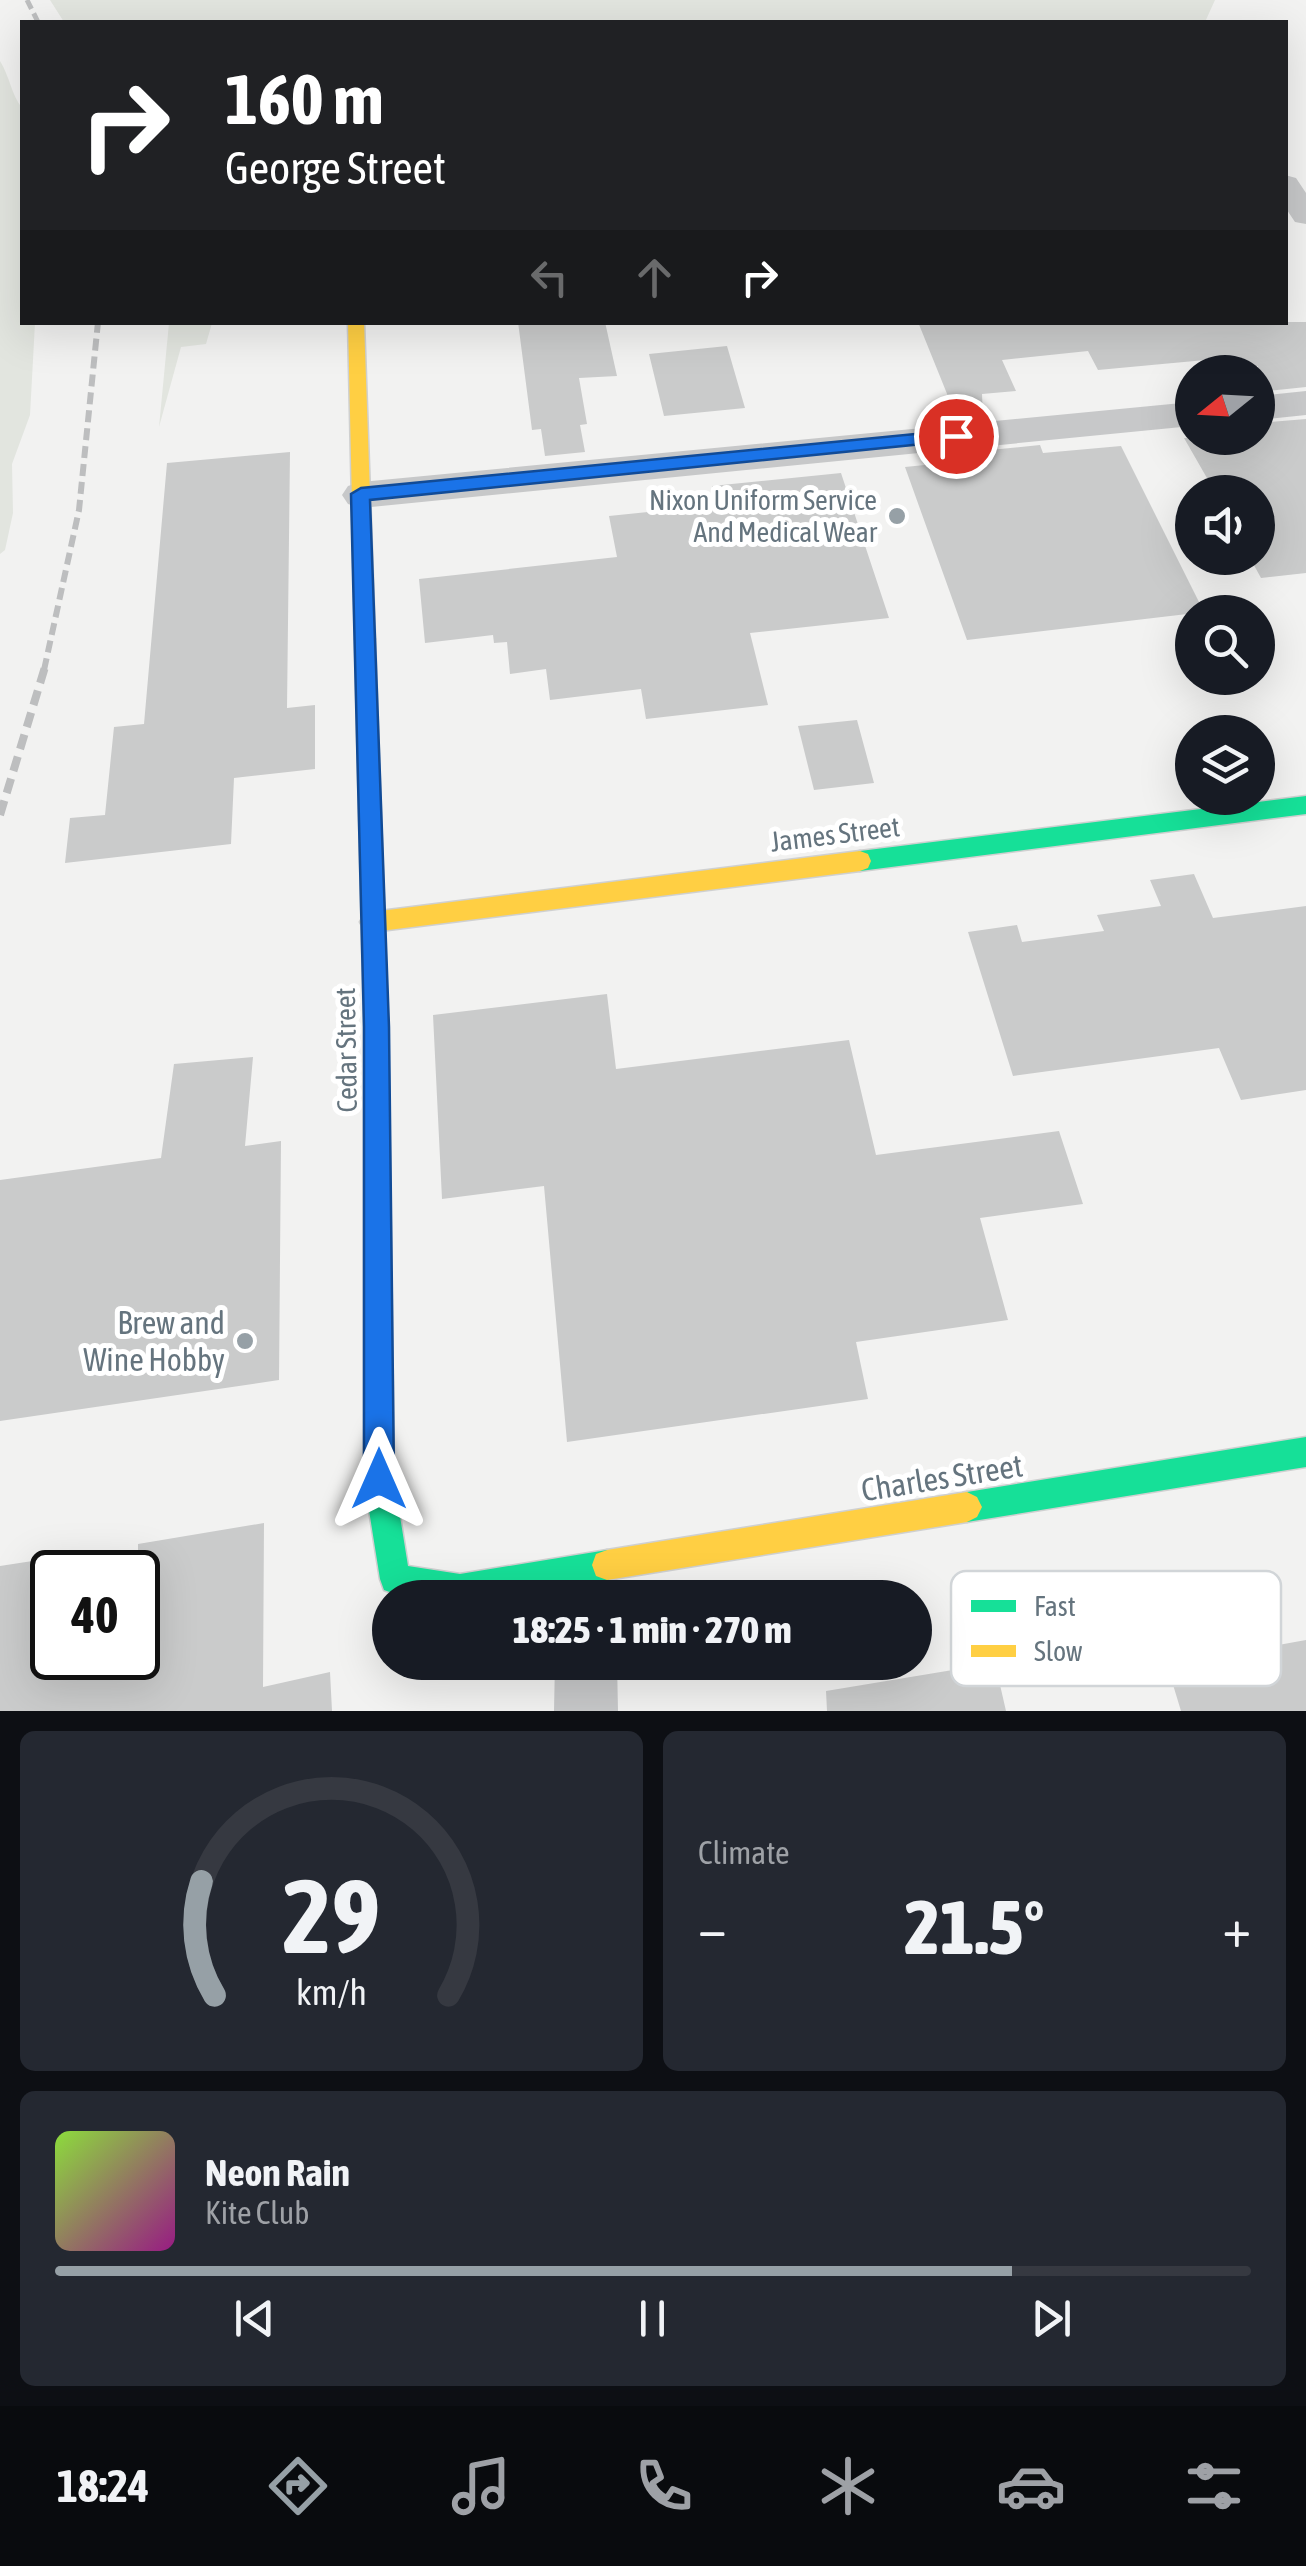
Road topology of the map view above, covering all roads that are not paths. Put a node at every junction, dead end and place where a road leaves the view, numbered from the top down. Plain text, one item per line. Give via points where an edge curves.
1 (1288, 168) edge
2 (1306, 215) edge
3 (356, 325) edge
4 (1306, 403) edge
5 (1275, 406) edge
6 (1175, 416) edge
7 (361, 494) junction
8 (1306, 805) edge
9 (372, 922) junction
10 (1306, 1452) edge
11 (401, 1580) edge
12 (604, 1580) edge
13 (586, 1680) edge
14 (586, 1711) edge

1 - 2 street
3 - 7 street, Cedar Street
4 - 5 street
6 - 7 street
7 - 9 street, Cedar Street
8 - 9 street, James Street
9 - 11 street, Cedar Street via 379,1479 395,1579
10 - 12 street, Charles Street
13 - 14 street

